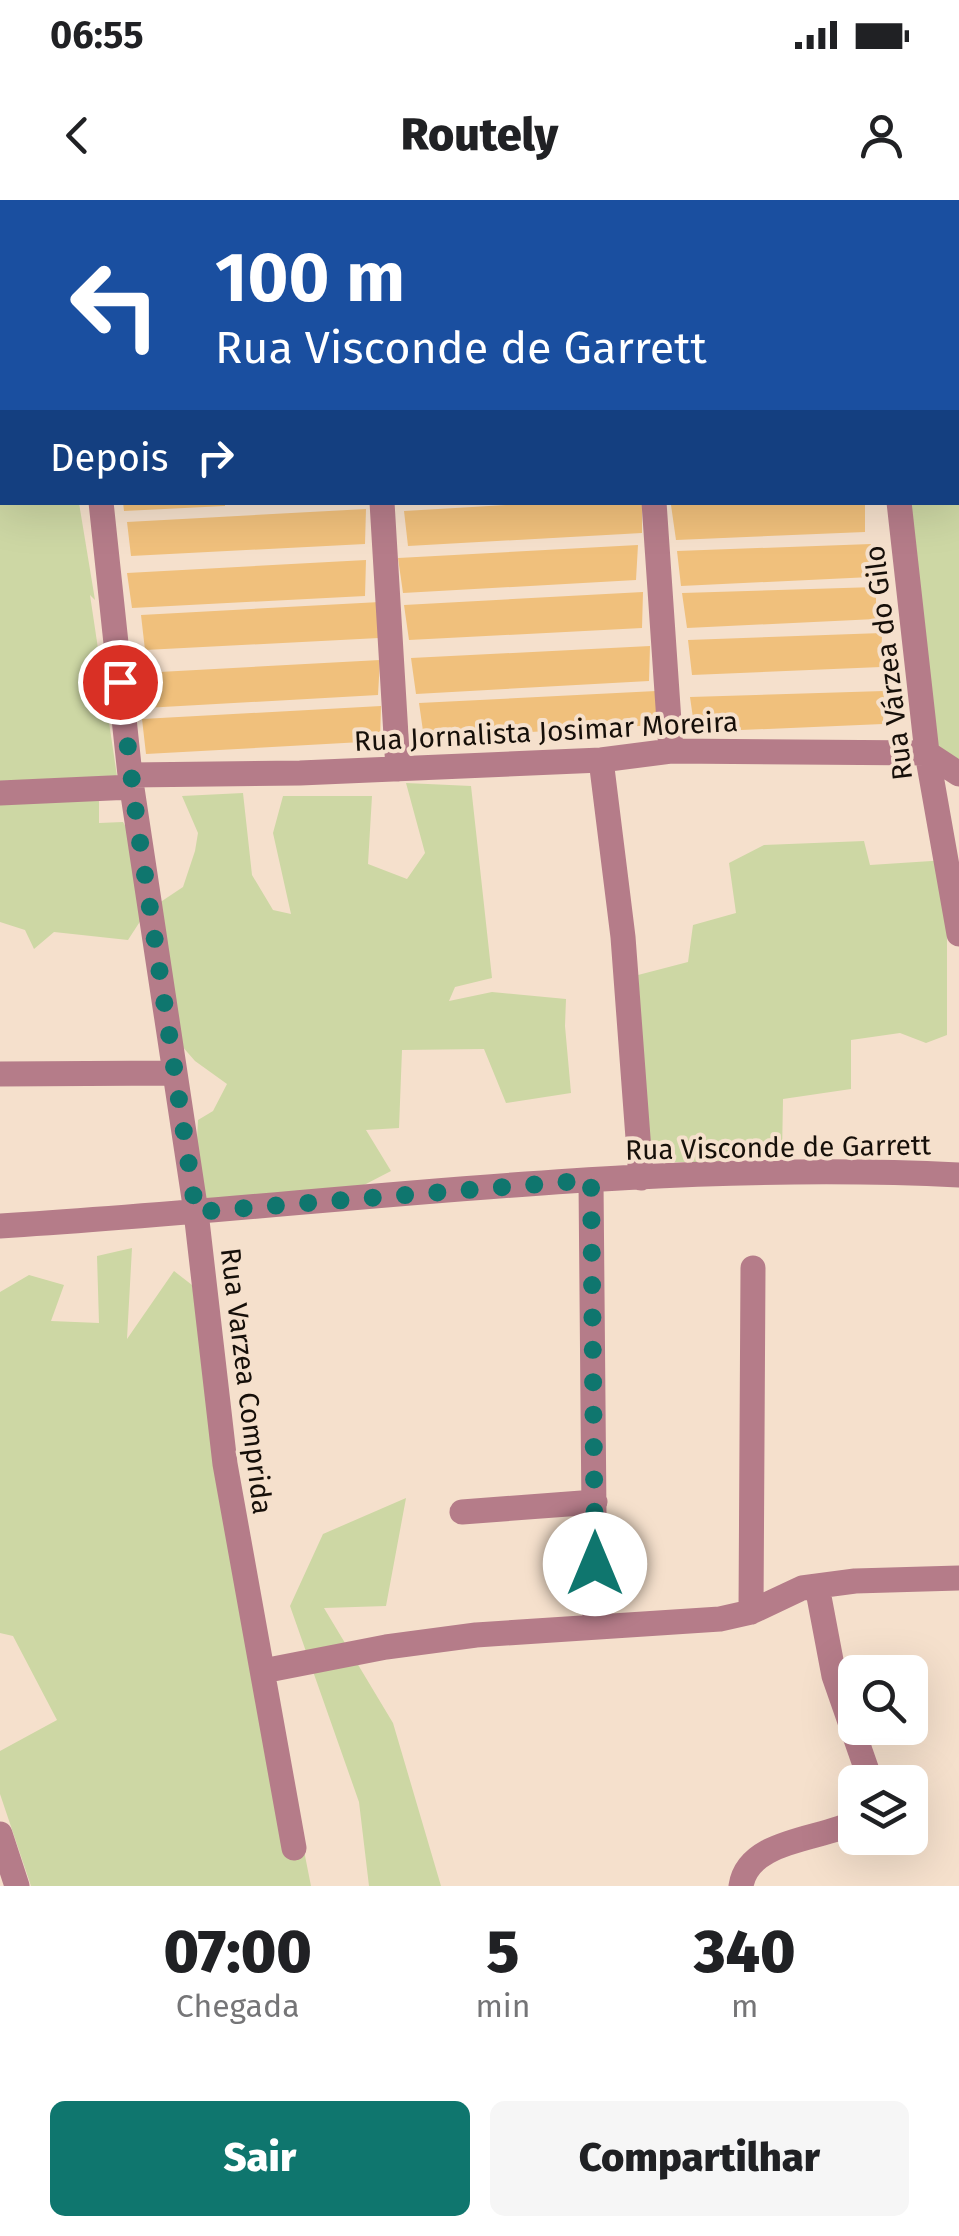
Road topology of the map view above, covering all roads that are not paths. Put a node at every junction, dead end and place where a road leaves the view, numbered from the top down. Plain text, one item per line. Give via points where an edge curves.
1 (100, 505) edge
2 (382, 505) edge
3 (654, 505) edge
4 (899, 505) edge
5 (671, 751) junction
6 (927, 753) junction
7 (600, 760) junction
8 (398, 769) junction
9 (959, 774) edge
10 (131, 781) junction
11 (0, 793) edge
12 (959, 934) edge
13 (174, 1073) junction
14 (0, 1074) edge
15 (959, 1175) edge
16 (640, 1178) junction
17 (591, 1180) junction
18 (196, 1212) junction
19 (0, 1226) edge
20 (753, 1268) dead end
21 (595, 1502) junction
22 (462, 1512) dead end
23 (959, 1578) edge
24 (817, 1586) junction
25 (751, 1612) junction
26 (595, 1627) junction
27 (263, 1671) junction
28 (865, 1765) edge
29 (838, 1828) edge
30 (0, 1834) edge
31 (294, 1848) dead end
32 (17, 1886) edge
33 (741, 1886) edge

1 - 10 street, Rua Varzea Comprida
2 - 8 street
3 - 5 street
4 - 6 street, Rua Várzea do Gilo
5 - 6 street, Rua Jornalista Josimar Moreira
5 - 7 street, Rua Jornalista Josimar Moreira
6 - 9 street
6 - 12 street, Rua Várzea do Gilo
7 - 8 street, Rua Jornalista Josimar Moreira
7 - 16 street via 623,937
8 - 10 street, Rua Jornalista Josimar Moreira
10 - 11 street, Rua Jornalista Josimar Moreira
10 - 13 street, Rua Varzea Comprida
13 - 14 street
13 - 18 street, Rua Varzea Comprida
15 - 16 street, Rua Visconde de Garrett
16 - 17 street, Rua Visconde de Garrett
17 - 18 street, Rua Visconde de Garrett
17 - 21 street
18 - 19 street, Rua Visconde de Garrett
18 - 27 street, Rua Varzea Comprida via 225,1464
20 - 25 street
21 - 22 street
21 - 26 street
23 - 24 street
24 - 25 street
24 - 28 street via 834,1676
25 - 26 street
26 - 27 street via 400,1645
27 - 31 street, Rua Varzea Comprida
29 - 33 street via 768,1852 744,1870
30 - 32 street

